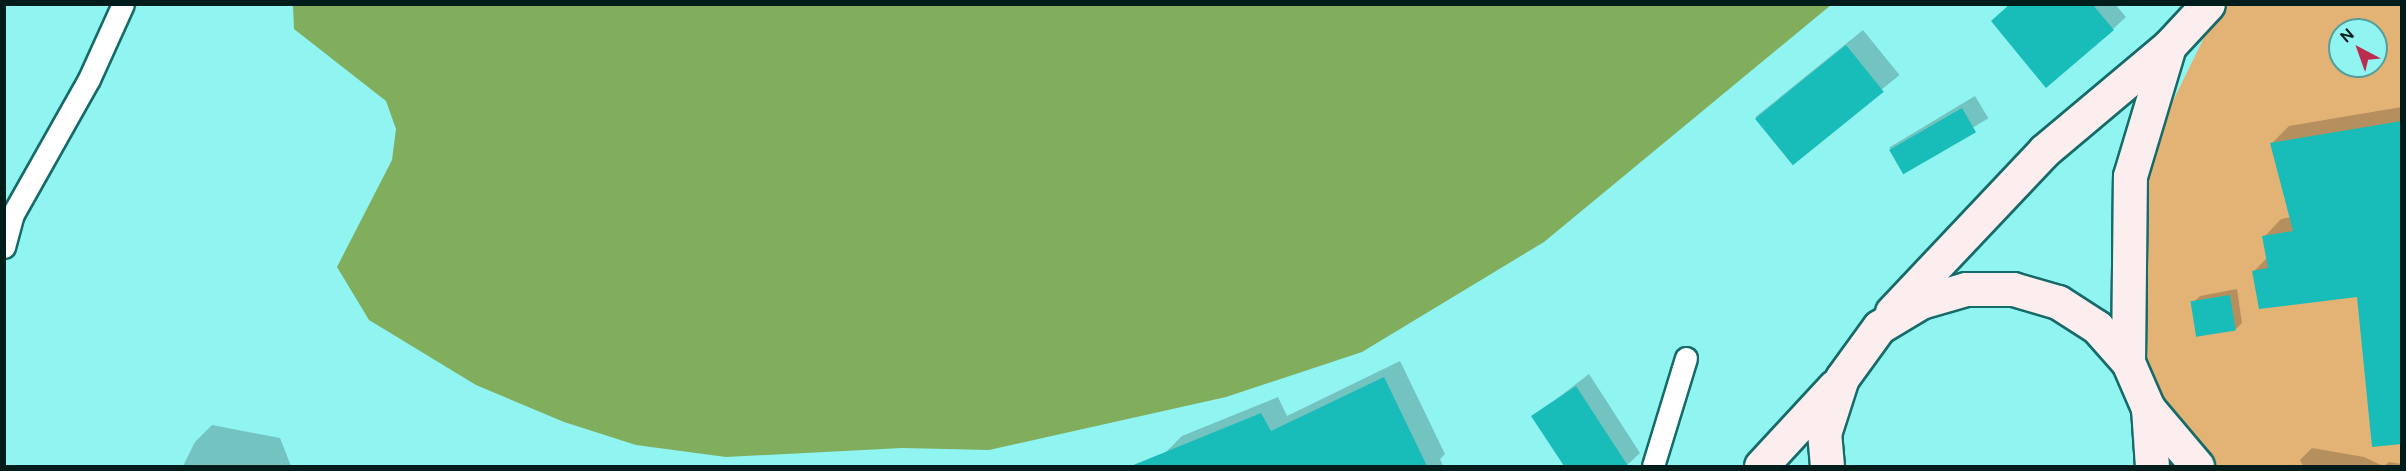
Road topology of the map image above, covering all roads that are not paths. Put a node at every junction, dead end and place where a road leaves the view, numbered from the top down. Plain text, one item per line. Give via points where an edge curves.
1 (123, 4) edge
2 (2208, 4) edge
3 (2169, 46) junction
4 (4, 248) edge
5 (1879, 327) junction
6 (1686, 358) dead end
7 (2128, 362) junction
8 (1842, 378) junction
9 (2148, 408) junction
10 (1653, 466) edge
11 (1761, 466) edge
12 (1827, 466) edge
13 (2152, 466) edge
14 (2197, 466) edge

1 - 4 lane via 89,79 13,213
2 - 3 main road
3 - 5 main road via 2044,151
3 - 7 main road via 2130,176
5 - 7 main road via 1921,302 1966,289 2013,289 2068,308 2097,327
5 - 8 main road
6 - 10 lane
7 - 9 main road
8 - 11 main road
8 - 12 main road via 1824,434
9 - 13 main road
9 - 14 main road

